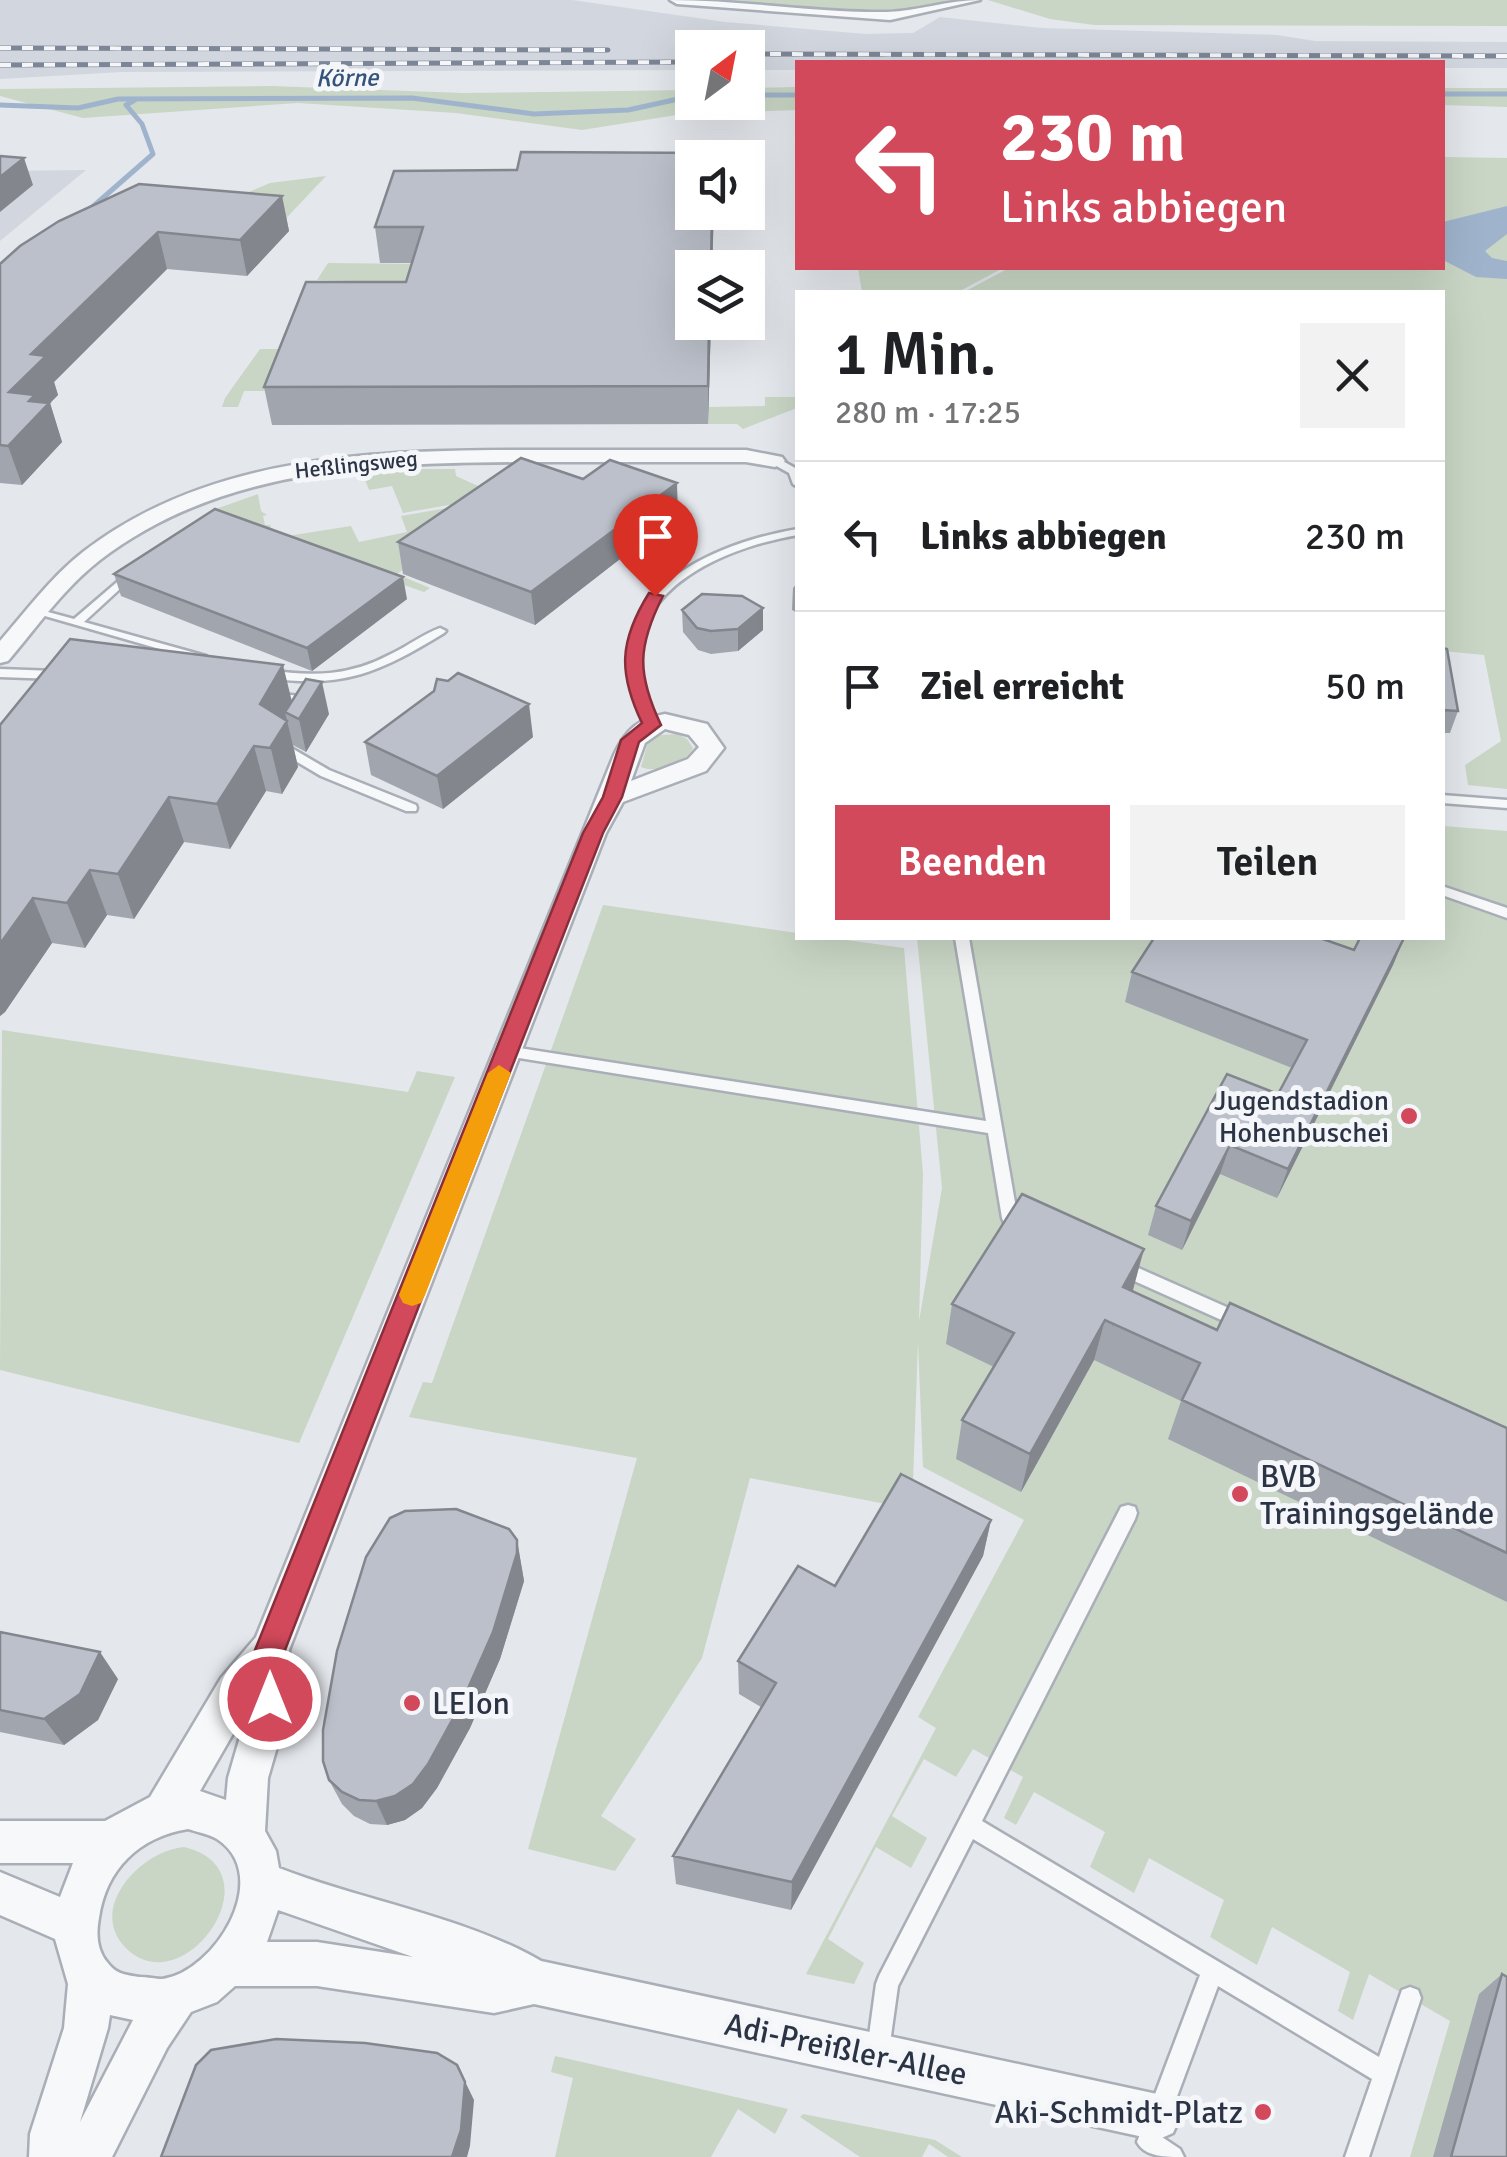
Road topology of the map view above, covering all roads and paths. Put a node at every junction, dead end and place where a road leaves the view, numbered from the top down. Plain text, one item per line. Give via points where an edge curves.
1 (678, 0) edge
2 (973, 0) edge
3 (775, 460) joint
4 (795, 476) edge
5 (795, 533) edge
6 (141, 566) edge
7 (37, 612) junction
8 (76, 622) junction
9 (440, 632) dead end
10 (0, 656) edge
11 (221, 663) edge
12 (250, 670) edge
13 (0, 672) edge
14 (75, 673) edge
15 (41, 676) junction
16 (31, 690) edge
17 (252, 694) edge
18 (652, 725) junction
19 (612, 797) junction
20 (1445, 799) edge
21 (1507, 804) edge
22 (411, 808) dead end
23 (1445, 891) edge
24 (1507, 912) edge
25 (962, 940) edge
26 (507, 1051) junction
27 (994, 1128) junction
28 (1038, 1231) edge
29 (1098, 1257) edge
30 (1254, 1328) edge
31 (1128, 1513) dead end
32 (270, 1650) junction
33 (165, 1812) junction
34 (968, 1825) junction
35 (244, 1833) junction
36 (0, 1842) edge
37 (113, 1842) junction
38 (262, 1883) junction
39 (0, 1894) edge
40 (74, 1925) junction
41 (229, 1964) junction
42 (1213, 1970) junction
43 (91, 1977) junction
44 (534, 1982) junction
45 (1410, 1998) dead end
46 (174, 2000) junction
47 (878, 2055) junction
48 (1384, 2073) junction
49 (1165, 2137) edge
50 (52, 2157) edge
51 (83, 2157) edge
52 (1357, 2157) edge

1 - 2 street via 890,16
3 - 4 lane
3 - 7 street, Heßlingsweg via 402,457 289,471 193,500 142,524 94,554
5 - 18 lane via 710,557 655,596 632,660
6 - 8 lane
7 - 8 lane
7 - 10 street, Heßlingsweg
8 - 11 lane
9 - 12 lane via 337,680 304,682
13 - 15 lane
14 - 15 lane
15 - 16 lane
17 - 22 lane via 310,701 281,747
18 - 19 street via 631,740
18 - 19 street via 689,725 712,748 697,765
19 - 26 street
20 - 21 lane
23 - 24 lane
25 - 27 lane
26 - 27 lane
26 - 32 street
27 - 28 lane via 1010,1218
29 - 30 lane
31 - 34 lane
32 - 33 street via 234,1692
32 - 35 street via 270,1699 248,1778
33 - 35 street via 209,1811
33 - 37 street
34 - 42 lane
34 - 47 lane via 887,1984
35 - 38 street
36 - 37 street
37 - 40 street via 93,1866
38 - 41 street via 253,1926
38 - 44 street, Adi-Preißler-Allee via 500,1961
39 - 40 street
40 - 43 street via 78,1954
41 - 44 street, Adi-Preißler-Allee via 318,1964 494,1991
41 - 46 street
42 - 48 lane
42 - 49 lane
43 - 46 street via 114,1995 142,2003
43 - 50 street via 86,2028
44 - 47 street, Adi-Preißler-Allee
45 - 48 lane
46 - 51 street
47 - 49 street, Adi-Preißler-Allee
48 - 52 lane

